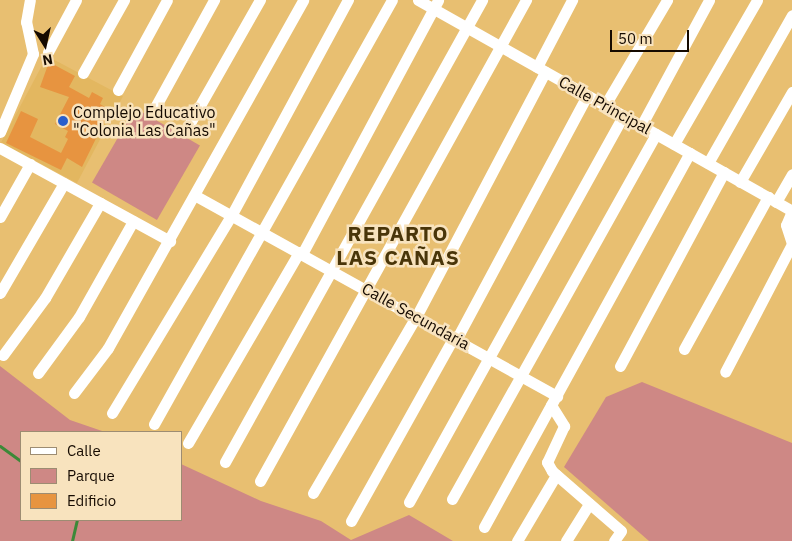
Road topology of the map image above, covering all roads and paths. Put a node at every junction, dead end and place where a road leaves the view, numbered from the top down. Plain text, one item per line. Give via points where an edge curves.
1 (30, 0) edge
2 (76, 0) edge
3 (124, 0) edge
4 (167, 0) edge
5 (214, 0) edge
6 (260, 0) edge
7 (304, 0) edge
8 (348, 0) edge
9 (392, 0) edge
10 (418, 0) edge
11 (482, 0) edge
12 (526, 0) edge
13 (572, 0) edge
14 (667, 0) edge
15 (709, 0) edge
16 (757, 0) edge
17 (436, 4) edge
18 (792, 15) edge
19 (467, 28) junction
20 (502, 47) junction
21 (48, 52) dead end
22 (541, 70) junction
23 (84, 73) dead end
24 (118, 90) dead end
25 (792, 92) edge
26 (588, 96) junction
27 (605, 106) junction
28 (153, 111) dead end
29 (623, 116) junction
30 (641, 126) junction
31 (186, 130) dead end
32 (0, 132) edge
33 (656, 134) junction
34 (674, 144) junction
35 (0, 148) edge
36 (690, 153) junction
37 (30, 164) junction
38 (708, 164) junction
39 (724, 172) junction
40 (792, 174) edge
41 (740, 182) junction
42 (64, 183) junction
43 (196, 196) junction
44 (772, 200) junction
45 (100, 203) junction
46 (792, 211) edge
47 (231, 216) junction
48 (0, 217) edge
49 (133, 221) junction
50 (265, 234) junction
51 (170, 241) junction
52 (301, 253) junction
53 (334, 271) junction
54 (369, 290) junction
55 (0, 293) edge
56 (417, 315) junction
57 (455, 337) junction
58 (684, 349) dead end
59 (3, 356) dead end
60 (490, 357) junction
61 (620, 366) dead end
62 (725, 372) dead end
63 (38, 373) dead end
64 (523, 376) junction
65 (74, 393) dead end
66 (554, 400) junction
67 (112, 414) dead end
68 (154, 424) dead end
69 (188, 443) dead end
70 (225, 462) dead end
71 (556, 475) junction
72 (260, 481) dead end
73 (313, 493) dead end
74 (452, 499) dead end
75 (409, 502) dead end
76 (589, 504) junction
77 (351, 521) dead end
78 (484, 527) dead end
79 (517, 541) edge
80 (566, 541) edge
81 (614, 541) edge

1 - 32 street via 26,22 33,54
2 - 21 street
3 - 23 street
4 - 24 street
5 - 28 street
6 - 31 street
7 - 43 street
8 - 47 street
9 - 50 street
10 - 17 street, Calle Principal
11 - 19 street
12 - 20 street
13 - 22 street
14 - 27 street
15 - 30 street
16 - 34 street
17 - 19 street, Calle Principal
17 - 52 street
18 - 38 street
19 - 20 street, Calle Principal
19 - 53 street
20 - 22 street, Calle Principal
20 - 54 street
22 - 26 street, Calle Principal
22 - 56 street
25 - 41 street
26 - 27 street, Calle Principal
26 - 57 street
27 - 29 street, Calle Principal
29 - 30 street, Calle Principal
29 - 60 street
30 - 33 street, Calle Principal
33 - 34 street, Calle Principal
33 - 64 street
34 - 36 street, Calle Principal
35 - 37 street
36 - 38 street, Calle Principal
36 - 66 street
37 - 42 street
37 - 48 street
38 - 39 street, Calle Principal
39 - 41 street, Calle Principal
39 - 61 street
40 - 44 street
41 - 44 street, Calle Principal
42 - 45 street
42 - 55 street
43 - 47 street, Calle Secundaria
43 - 51 street
44 - 46 street, Calle Principal
44 - 58 street
45 - 49 street
45 - 59 street via 45,298
46 - 62 street via 786,225 792,244
47 - 50 street, Calle Secundaria
47 - 67 street
49 - 51 street
49 - 63 street via 79,318
50 - 52 street, Calle Secundaria
50 - 68 street
51 - 65 street via 108,348
52 - 53 street, Calle Secundaria
52 - 69 street
53 - 54 street, Calle Secundaria
53 - 70 street
54 - 56 street, Calle Secundaria
54 - 72 street
56 - 57 street, Calle Secundaria
56 - 73 street
57 - 60 street, Calle Secundaria
57 - 77 street
60 - 64 street, Calle Secundaria
60 - 75 street
64 - 66 street, Calle Secundaria
64 - 74 street
66 - 71 street via 564,426 547,462
66 - 78 street
71 - 76 street
71 - 79 street
76 - 80 street
76 - 81 street via 621,531

